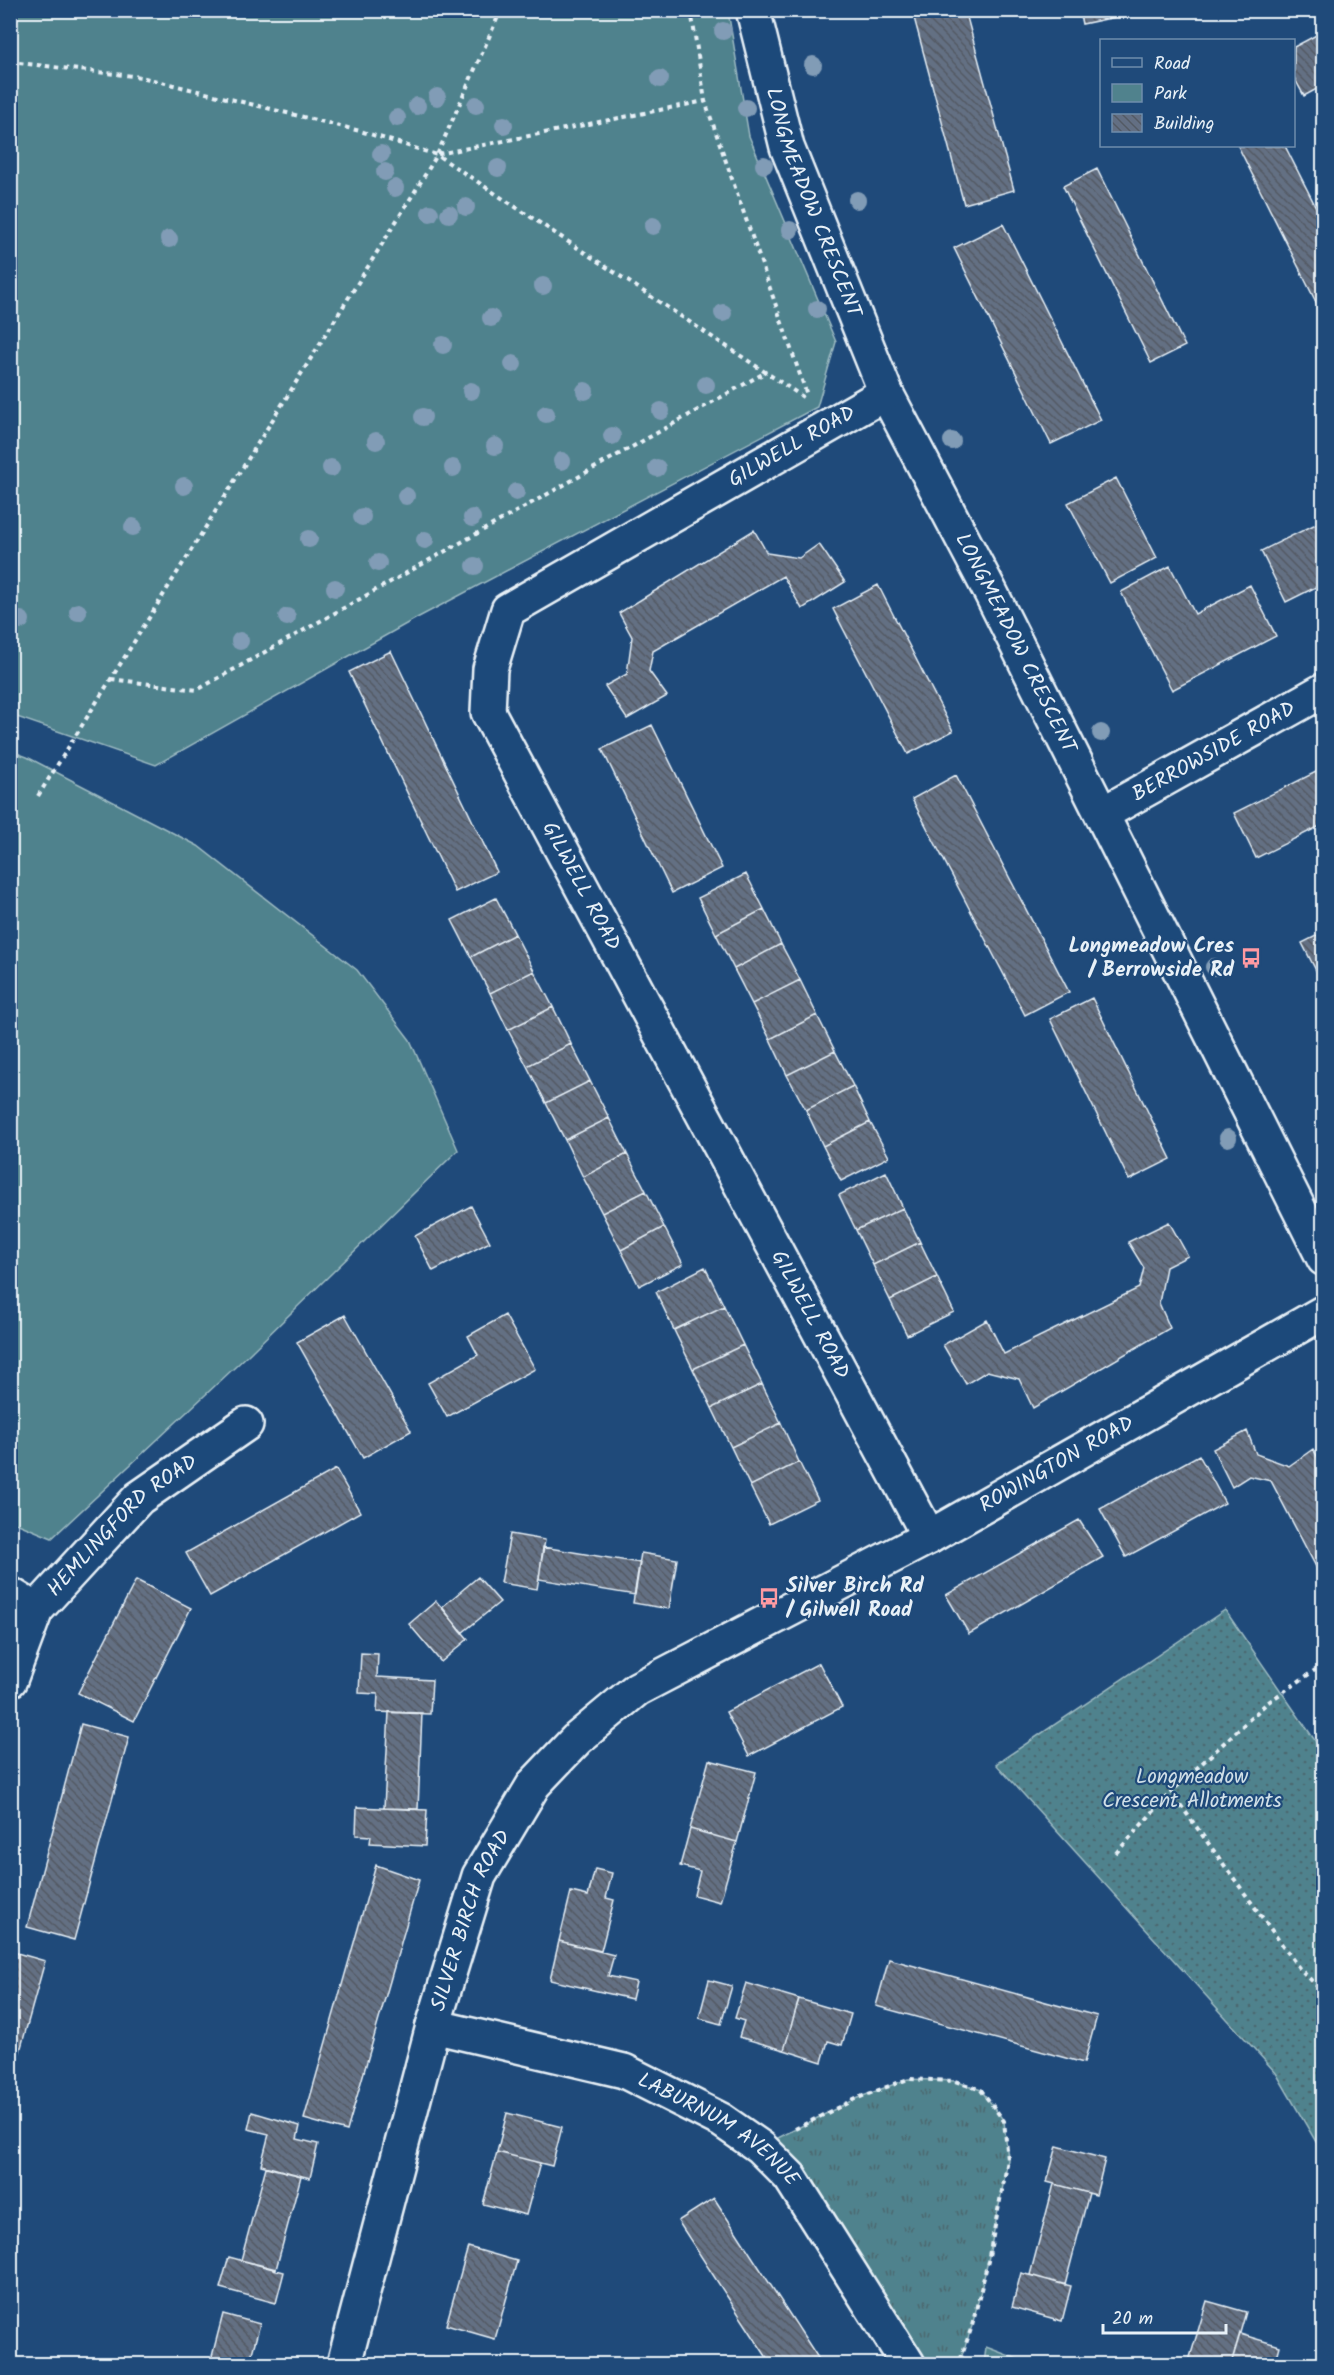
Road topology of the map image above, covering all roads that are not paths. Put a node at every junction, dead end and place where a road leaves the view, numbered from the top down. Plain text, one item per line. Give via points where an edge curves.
1 (753, 10) edge
2 (886, 393) junction
3 (1323, 690) edge
4 (1102, 814) junction
5 (1323, 1259) edge
6 (1323, 1312) edge
7 (246, 1424) dead end
8 (929, 1537) junction
9 (23, 1602) edge
10 (787, 1610) joint
11 (10, 1680) edge
12 (433, 2026) junction
13 (344, 2364) edge
14 (908, 2364) edge

1 - 2 street, LONGMEADOW CRESCENT via 787,147
2 - 4 street, LONGMEADOW CRESCENT
2 - 8 street, GILWELL ROAD via 508,610 490,669 488,712
3 - 4 street, BERROWSIDE ROAD
4 - 5 street, LONGMEADOW CRESCENT
6 - 8 street, ROWINGTON ROAD
7 - 9 street, HEMLINGFORD ROAD via 139,1498
8 - 10 street, ROWINGTON ROAD
9 - 11 street, HEMLINGFORD ROAD
10 - 12 street, SILVER BIRCH ROAD via 637,1689 577,1739 534,1784 479,1876
12 - 13 street, SILVER BIRCH ROAD
12 - 14 street, LABURNUM AVENUE via 624,2071 721,2120 760,2147 790,2177

